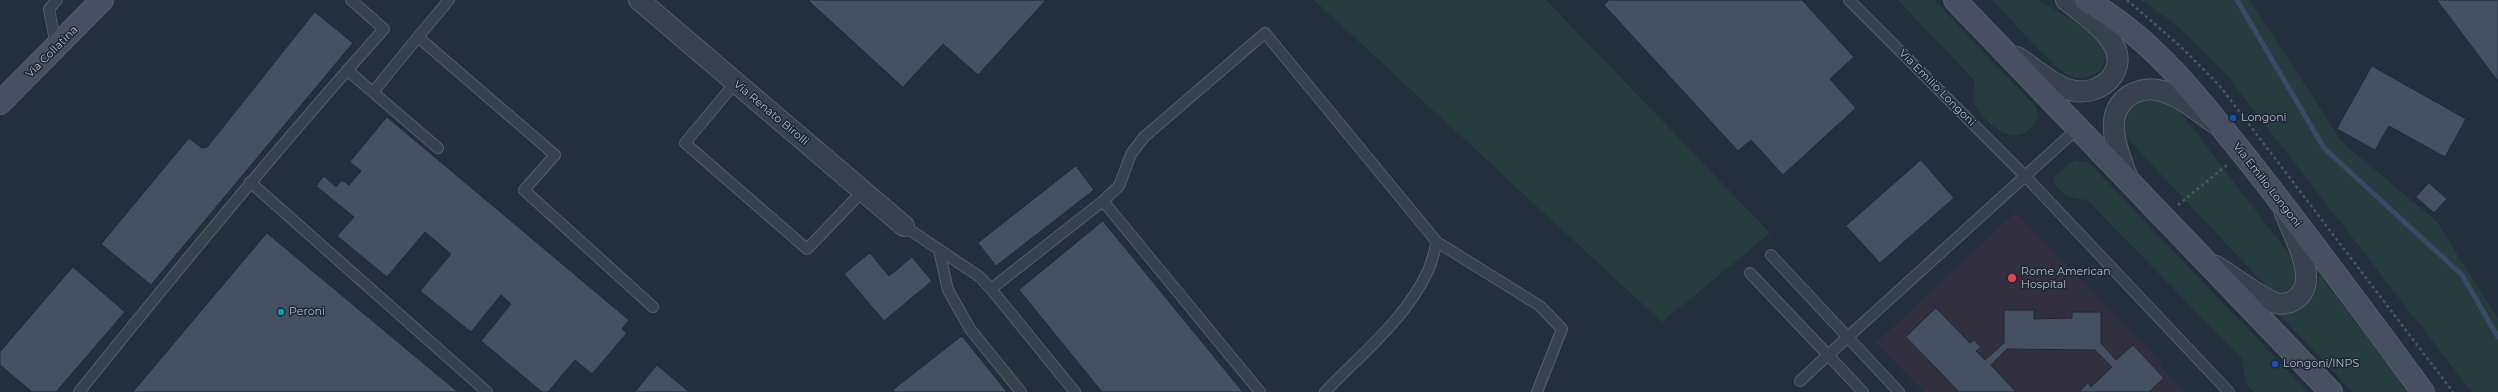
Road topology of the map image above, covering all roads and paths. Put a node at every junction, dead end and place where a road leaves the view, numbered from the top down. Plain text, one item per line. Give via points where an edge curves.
1 (57, 0) edge
2 (102, 0) edge
3 (351, 0) edge
4 (450, 0) edge
5 (639, 0) edge
6 (1849, 0) edge
7 (1955, 0) edge
8 (2066, 0) edge
9 (2086, 0) edge
10 (418, 37) junction
11 (1998, 45) junction
12 (56, 49) junction
13 (347, 70) junction
14 (735, 83) junction
15 (373, 92) junction
16 (0, 103) edge
17 (2078, 128) junction
18 (2223, 129) junction
19 (2260, 139) dead end
20 (438, 148) dead end
21 (2242, 153) junction
22 (2026, 177) junction
23 (2128, 179) junction
24 (250, 182) junction
25 (863, 190) junction
26 (1103, 201) junction
27 (2281, 201) junction
28 (2165, 217) junction
29 (904, 226) joint
30 (1437, 242) junction
31 (940, 250) junction
32 (1771, 255) dead end
33 (2204, 258) junction
34 (1750, 273) dead end
35 (991, 289) junction
36 (653, 307) dead end
37 (1848, 337) junction
38 (1828, 355) junction
39 (1800, 381) dead end
40 (79, 392) edge
41 (487, 392) edge
42 (1021, 392) edge
43 (1075, 392) edge
44 (1260, 392) edge
45 (1325, 392) edge
46 (1538, 392) edge
47 (1863, 392) edge
48 (1899, 392) edge
49 (2229, 392) edge
50 (2331, 392) edge
51 (2423, 392) edge

1 - 12 lane via 49,9
2 - 12 street, Via Collatina
3 - 13 lane via 384,29
4 - 10 lane
5 - 14 street, Via Renato Birolli
6 - 22 lane, Via Emilio Longoni
7 - 11 street
8 - 11 street via 2099,27 2115,47 2116,69 2105,84 2093,90 2071,90
9 - 18 street, Via Emilio Longoni via 2137,36 2180,75
10 - 15 lane
10 - 36 lane via 555,155 524,190
11 - 17 street
12 - 16 street, Via Collatina
13 - 15 lane
13 - 24 lane
14 - 25 street, Via Renato Birolli
14 - 25 lane via 685,143 807,249
15 - 20 lane
17 - 22 lane
17 - 23 street
18 - 21 street, Via Emilio Longoni
18 - 23 street via 2166,93 2148,89 2134,93 2121,104 2113,123 2117,148
19 - 21 path
21 - 27 street, Via Emilio Longoni
21 - 28 path
22 - 37 lane
22 - 49 lane, Via Emilio Longoni
23 - 28 street
24 - 40 lane
24 - 41 lane
25 - 29 street, Via Renato Birolli
26 - 30 lane via 1119,186 1132,154 1144,137 1265,33
26 - 35 lane
26 - 44 lane
27 - 33 street via 2307,272 2305,289 2295,300 2276,304
27 - 51 street, Via Emilio Longoni
28 - 33 street
29 - 31 lane
30 - 45 lane via 1428,271 1407,306 1376,342
30 - 46 lane via 1540,306 1562,329
31 - 35 lane via 980,277
31 - 42 lane via 948,290 970,329
32 - 37 lane
33 - 50 street
34 - 38 lane
35 - 43 lane
37 - 38 lane
37 - 48 lane
38 - 39 lane
38 - 47 lane

